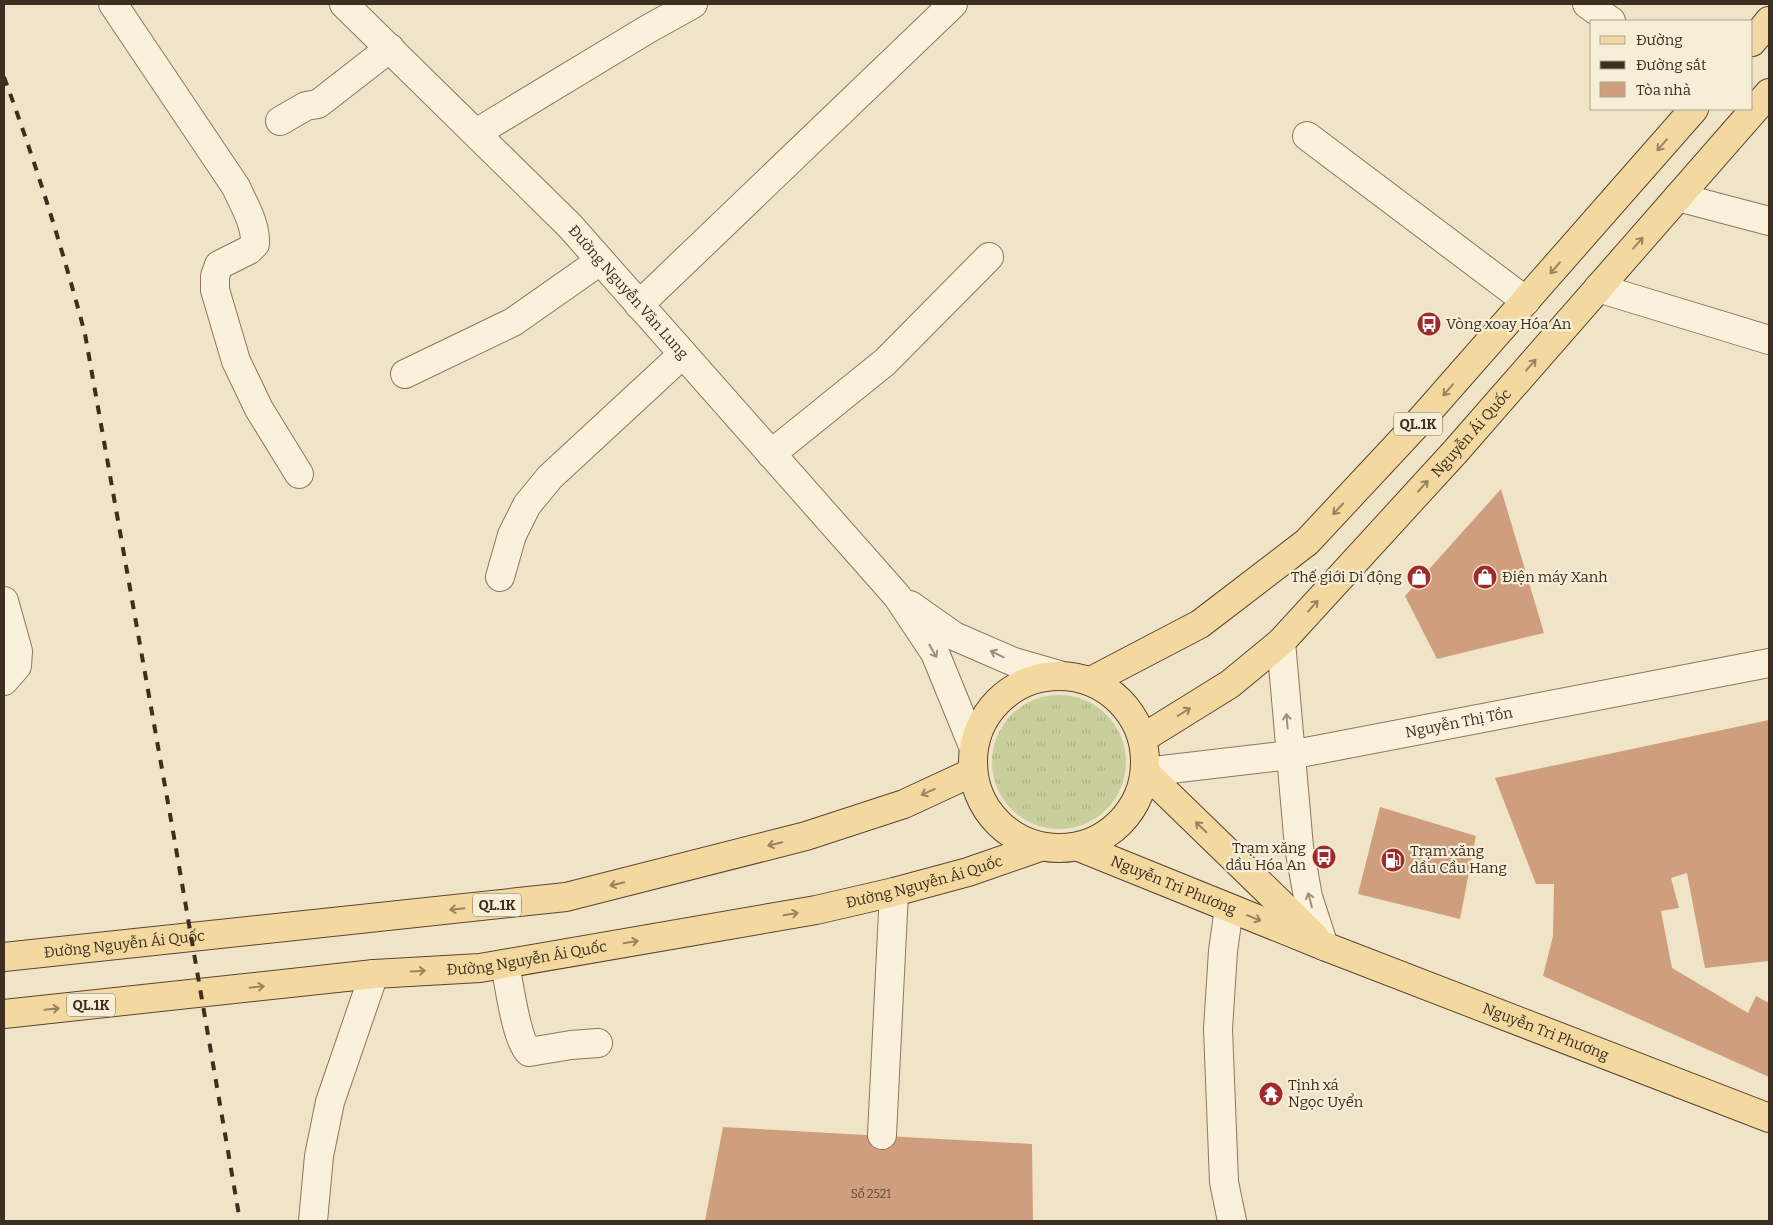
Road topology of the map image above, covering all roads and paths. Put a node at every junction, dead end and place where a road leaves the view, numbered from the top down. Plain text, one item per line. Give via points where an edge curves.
1 (113, 4) edge
2 (344, 4) edge
3 (692, 4) edge
4 (953, 4) edge
5 (1587, 4) edge
6 (1610, 20) edge
7 (1769, 21) edge
8 (1753, 41) edge
9 (390, 48) junction
10 (1769, 93) edge
11 (1693, 110) edge
12 (280, 121) dead end
13 (476, 133) junction
14 (1307, 136) dead end
15 (1678, 197) junction
16 (1769, 220) edge
17 (989, 257) dead end
18 (600, 261) junction
19 (1598, 288) junction
20 (1526, 301) junction
21 (639, 305) junction
22 (1769, 340) edge
23 (683, 354) junction
24 (404, 374) dead end
25 (771, 454) junction
26 (299, 474) dead end
27 (500, 577) dead end
28 (896, 596) junction
29 (4, 601) edge
30 (1280, 642) junction
31 (1769, 663) edge
32 (1059, 675) junction
33 (4, 680) edge
34 (1091, 681) junction
35 (1142, 738) junction
36 (1290, 755) junction
37 (973, 759) junction
38 (1145, 772) junction
39 (1040, 847) junction
40 (1079, 847) junction
41 (894, 892) junction
42 (1229, 908) junction
43 (1324, 946) junction
44 (4, 957) edge
45 (505, 964) junction
46 (374, 974) junction
47 (4, 1014) edge
48 (598, 1043) dead end
49 (1769, 1118) edge
50 (882, 1135) dead end
51 (313, 1221) edge
52 (1232, 1221) edge

1 - 26 street via 236,187 251,220 255,244 219,265 215,290 236,361 259,409
2 - 9 street, Đường Nguyễn Văn Lung
3 - 13 street
4 - 21 street
5 - 6 street
7 - 8 main road
9 - 12 street via 318,104 306,106
9 - 13 street, Đường Nguyễn Văn Lung
10 - 15 main road, Nguyễn Ái Quốc / QL.1K
11 -> 20 main road, QL.1K
13 - 18 street, Đường Nguyễn Văn Lung via 570,226
14 - 20 street
15 - 16 street
19 -> 15 main road, Nguyễn Ái Quốc / QL.1K
17 - 25 street via 884,362
18 - 21 street, Đường Nguyễn Văn Lung
18 - 24 street via 513,322
19 - 22 street
30 -> 19 main road, Nguyễn Ái Quốc / QL.1K
20 -> 34 main road, QL.1K via 1307,542 1200,624
21 - 23 street, Đường Nguyễn Văn Lung
23 - 25 street, Đường Nguyễn Văn Lung
23 - 27 street via 550,477 527,505 512,535
25 - 28 street, Đường Nguyễn Văn Lung
32 -> 28 street, Đường Nguyễn Văn Lung via 1014,662 954,636
28 -> 37 street, Đường Nguyễn Văn Lung via 935,654
29 - 33 street via 18,651 17,666
35 -> 30 main road, Nguyễn Ái Quốc / QL.1K via 1230,684
36 -> 30 street
31 - 36 street, Nguyễn Thị Tồn
32 - 34 main road
32 - 37 main road via 1029,680 1003,694 983,718
34 - 35 main road via 1114,695 1131,714
35 - 38 main road
36 - 38 street, Nguyễn Thị Tồn
43 -> 36 street via 1308,897 1299,847
37 - 39 main road via 978,793 988,812 1002,827
37 -> 44 main road, Đường Nguyễn Ái Quốc / QL.1K via 904,804 806,836 566,897
38 - 40 main road via 1134,806 1111,832
43 -> 38 main road, Nguyễn Tri Phương
39 - 40 main road via 1060,850
39 - 41 main road, Đường Nguyễn Ái Quốc / QL.1K via 968,872
40 - 42 main road, Nguyễn Tri Phương
45 -> 41 main road, Đường Nguyễn Ái Quốc / QL.1K via 816,910
41 - 50 street
42 -> 43 main road, Nguyễn Tri Phương
42 - 52 street via 1218,1029 1224,1182
43 - 49 main road, Nguyễn Tri Phương
46 -> 45 main road, Đường Nguyễn Ái Quốc / QL.1K
45 - 48 street via 524,1048 529,1052
47 -> 46 main road, Đường Nguyễn Ái Quốc / QL.1K
46 - 51 street via 330,1102 319,1156

